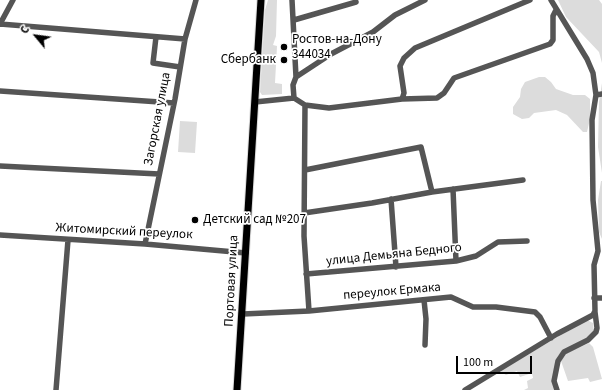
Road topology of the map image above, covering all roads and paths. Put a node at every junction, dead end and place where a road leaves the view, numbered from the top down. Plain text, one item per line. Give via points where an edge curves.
1 (13, 0) edge
2 (196, 0) edge
3 (261, 0) edge
4 (292, 0) edge
5 (425, 0) edge
6 (530, 0) edge
7 (552, 0) edge
8 (356, 2) dead end
9 (556, 10) junction
10 (294, 20) junction
11 (0, 24) edge
12 (156, 37) junction
13 (186, 39) junction
14 (180, 66) junction
15 (296, 77) junction
16 (0, 91) edge
17 (599, 94) edge
18 (294, 98) junction
19 (402, 100) junction
20 (174, 102) junction
21 (255, 102) junction
22 (305, 105) junction
23 (0, 166) edge
24 (305, 170) junction
25 (159, 174) junction
26 (523, 180) dead end
27 (453, 189) junction
28 (432, 192) junction
29 (392, 199) junction
30 (304, 213) junction
31 (0, 235) edge
32 (68, 240) junction
33 (527, 241) dead end
34 (145, 244) junction
35 (246, 253) junction
36 (600, 253) edge
37 (456, 261) junction
38 (396, 267) junction
39 (306, 274) junction
40 (594, 298) junction
41 (602, 298) edge
42 (424, 300) junction
43 (309, 311) junction
44 (594, 313) junction
45 (243, 314) junction
46 (551, 338) junction
47 (425, 345) dead end
48 (56, 390) edge
49 (237, 390) edge
50 (466, 390) edge
51 (557, 390) edge

1 - 11 street
2 - 13 street, Загорская улица
3 - 21 main road, Портовая улица
4 - 10 street
5 - 15 street via 395,15 374,32 331,54
6 - 19 street via 415,48 404,58 400,66 404,93
7 - 9 street
8 - 10 street
9 - 17 street via 587,59
9 - 19 street via 553,16 553,40 550,44 454,78 444,93 437,98
10 - 15 street
11 - 12 street
12 - 13 street
12 - 14 street via 153,63
13 - 14 street, Загорская улица
14 - 20 street, Загорская улица
15 - 18 street via 293,85
16 - 20 street
17 - 36 street via 592,120 593,200
18 - 21 street
18 - 22 street
19 - 22 street via 329,108
20 - 25 street, Загорская улица
21 - 35 main road, Портовая улица
22 - 24 street
23 - 25 street
24 - 28 street via 421,147
24 - 30 street
25 - 34 street, Загорская улица
26 - 27 street
27 - 28 street
27 - 37 street
28 - 29 street
29 - 30 street
29 - 38 street
30 - 39 street
31 - 32 street, Житомирский переулок
32 - 34 street, Житомирский переулок
32 - 48 street
33 - 37 street, улица Демьяна Бедного via 498,242 476,256
34 - 35 street, Житомирский переулок
35 - 45 main road, Портовая улица
36 - 40 street via 594,265
37 - 38 street, улица Демьяна Бедного
38 - 39 street, улица Демьяна Бедного
39 - 43 street
40 - 41 street
40 - 44 street
42 - 43 street, переулок Ермака
42 - 46 street, переулок Ермака via 451,297 473,307 535,312
42 - 47 street
43 - 45 street, переулок Ермака
44 - 46 street
44 - 51 street via 596,332 588,340 564,352 559,359 554,381
45 - 49 main road, Портовая улица
46 - 50 street

